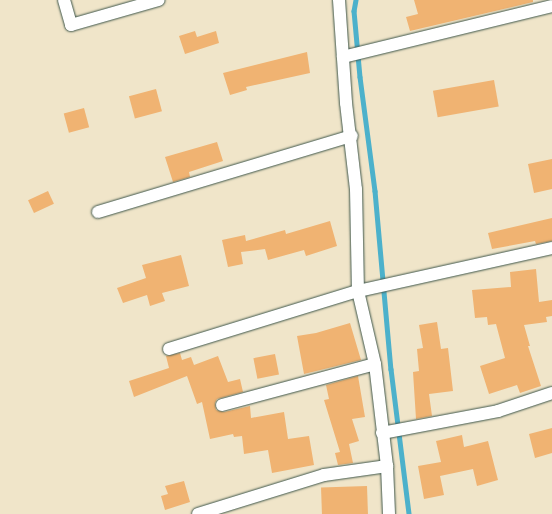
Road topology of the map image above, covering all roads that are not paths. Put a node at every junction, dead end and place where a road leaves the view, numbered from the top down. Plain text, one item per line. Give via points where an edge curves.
1 (64, 0) edge
2 (159, 0) edge
3 (339, 0) edge
4 (552, 6) edge
5 (346, 56) junction
6 (352, 136) junction
7 (98, 212) dead end
8 (552, 248) edge
9 (358, 291) junction
10 (169, 349) dead end
11 (375, 364) junction
12 (552, 393) edge
13 (222, 405) dead end
14 (386, 432) junction
15 (388, 466) junction
16 (198, 514) edge
17 (390, 514) edge

1 - 2 street via 71,25
3 - 5 street
4 - 5 street
5 - 6 street via 346,103
6 - 7 street
6 - 9 street
8 - 9 street
9 - 10 street
9 - 11 street
11 - 13 street
11 - 14 street
12 - 14 street via 498,411
14 - 15 street
15 - 16 street via 324,475
15 - 17 street

